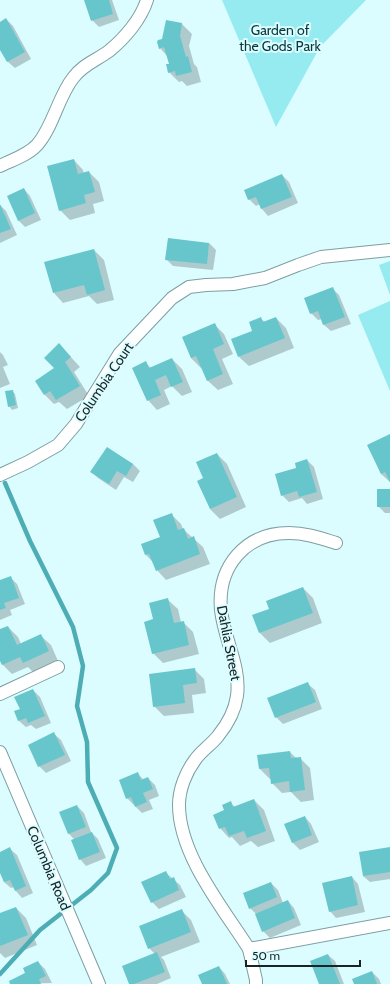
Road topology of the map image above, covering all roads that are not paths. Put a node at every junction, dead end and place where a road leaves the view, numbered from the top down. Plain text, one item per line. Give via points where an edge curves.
1 (147, 0) edge
2 (0, 166) edge
3 (390, 250) edge
4 (0, 475) edge
5 (336, 543) dead end
6 (58, 667) dead end
7 (0, 694) edge
8 (0, 752) edge
9 (390, 923) edge
10 (249, 949) junction
11 (99, 984) edge
12 (256, 984) edge

1 - 2 street via 124,37 109,51 81,68 72,78 44,136 36,146
3 - 4 street, Columbia Court via 321,257 265,278 233,284 189,287 172,298 120,353 76,424 58,445
5 - 10 street, Dahlia Street via 306,534 274,534 261,538 237,555 223,579 221,611 238,683 237,697 227,724 186,774 178,804 184,838 194,861 212,894
6 - 7 street
8 - 11 street, Columbia Road
9 - 10 street
10 - 12 street

